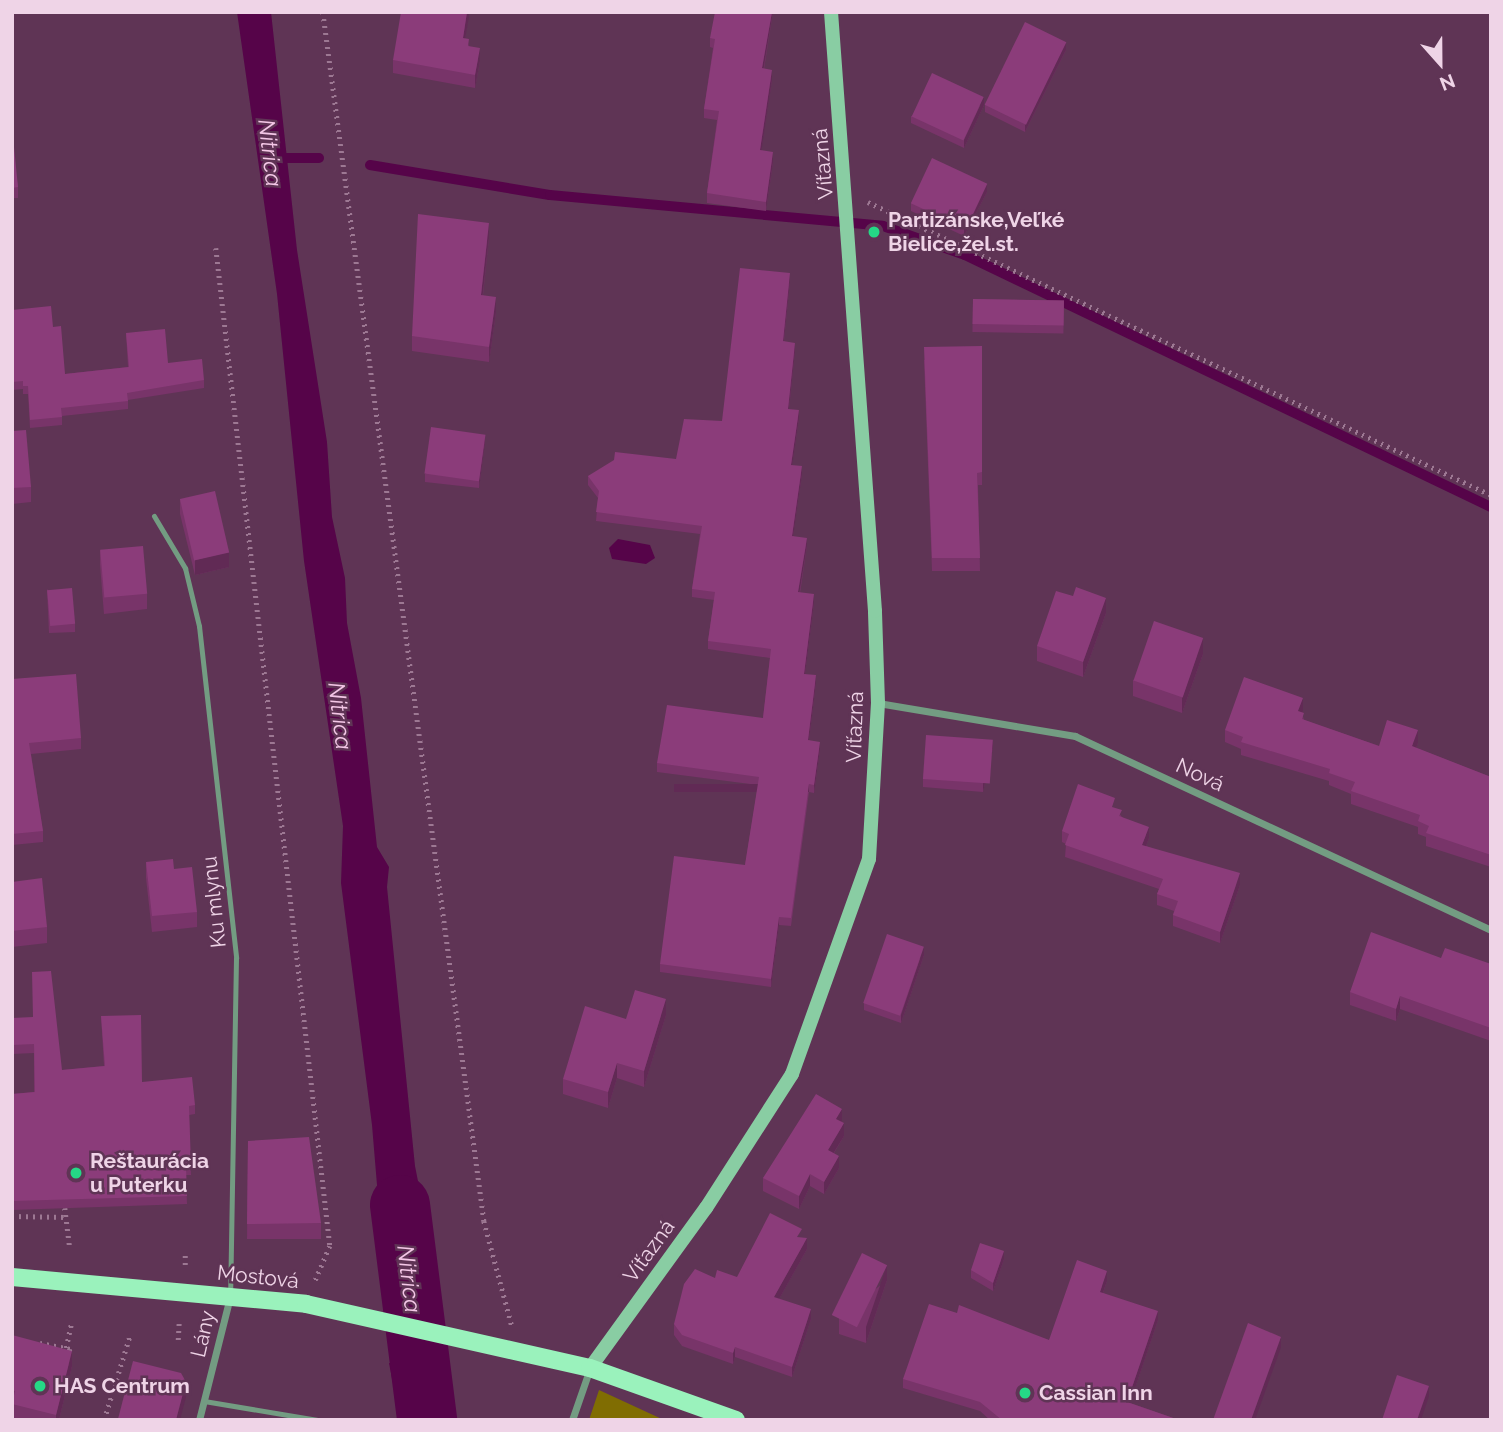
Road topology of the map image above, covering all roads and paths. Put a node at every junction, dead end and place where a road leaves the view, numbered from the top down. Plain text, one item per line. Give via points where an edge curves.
1 (323, 12) edge
2 (831, 12) edge
3 (847, 192) junction
4 (216, 248) dead end
5 (1491, 495) edge
6 (154, 516) dead end
7 (878, 703) junction
8 (1491, 930) edge
9 (65, 1208) edge
10 (12, 1216) edge
11 (66, 1217) junction
12 (70, 1247) dead end
13 (185, 1254) dead end
14 (185, 1265) dead end
15 (12, 1277) edge
16 (230, 1297) junction
17 (306, 1304) junction
18 (179, 1324) dead end
19 (71, 1325) dead end
20 (130, 1335) dead end
21 (178, 1340) dead end
22 (34, 1341) edge
23 (66, 1348) junction
24 (519, 1351) junction
25 (55, 1357) edge
26 (590, 1367) junction
27 (204, 1401) junction
28 (104, 1420) edge
29 (199, 1420) edge
30 (317, 1420) edge
31 (572, 1420) edge
32 (736, 1420) edge

1 - 24 path via 484,1221
2 - 3 main road, Víťazná
3 - 5 path
3 - 7 main road, Víťazná
4 - 17 path via 330,1246
6 - 16 lane, Ku mlynu via 185,568 199,626 236,958
7 - 8 street, Nová via 1075,736
7 - 26 main road, Víťazná via 869,859 792,1074 706,1208
9 - 11 path
10 - 11 path
11 - 12 path
13 - 14 path
15 - 16 main road, Mostová
16 - 17 main road, Mostová
16 - 27 street, Lány
17 - 24 main road, Mostová
18 - 21 path
19 - 23 path
20 - 28 path
22 - 23 path
23 - 25 path via 70,1349 68,1360
24 - 26 main road, Mostová
26 - 31 street
26 - 32 main road
27 - 29 street, Lány
27 - 30 lane

